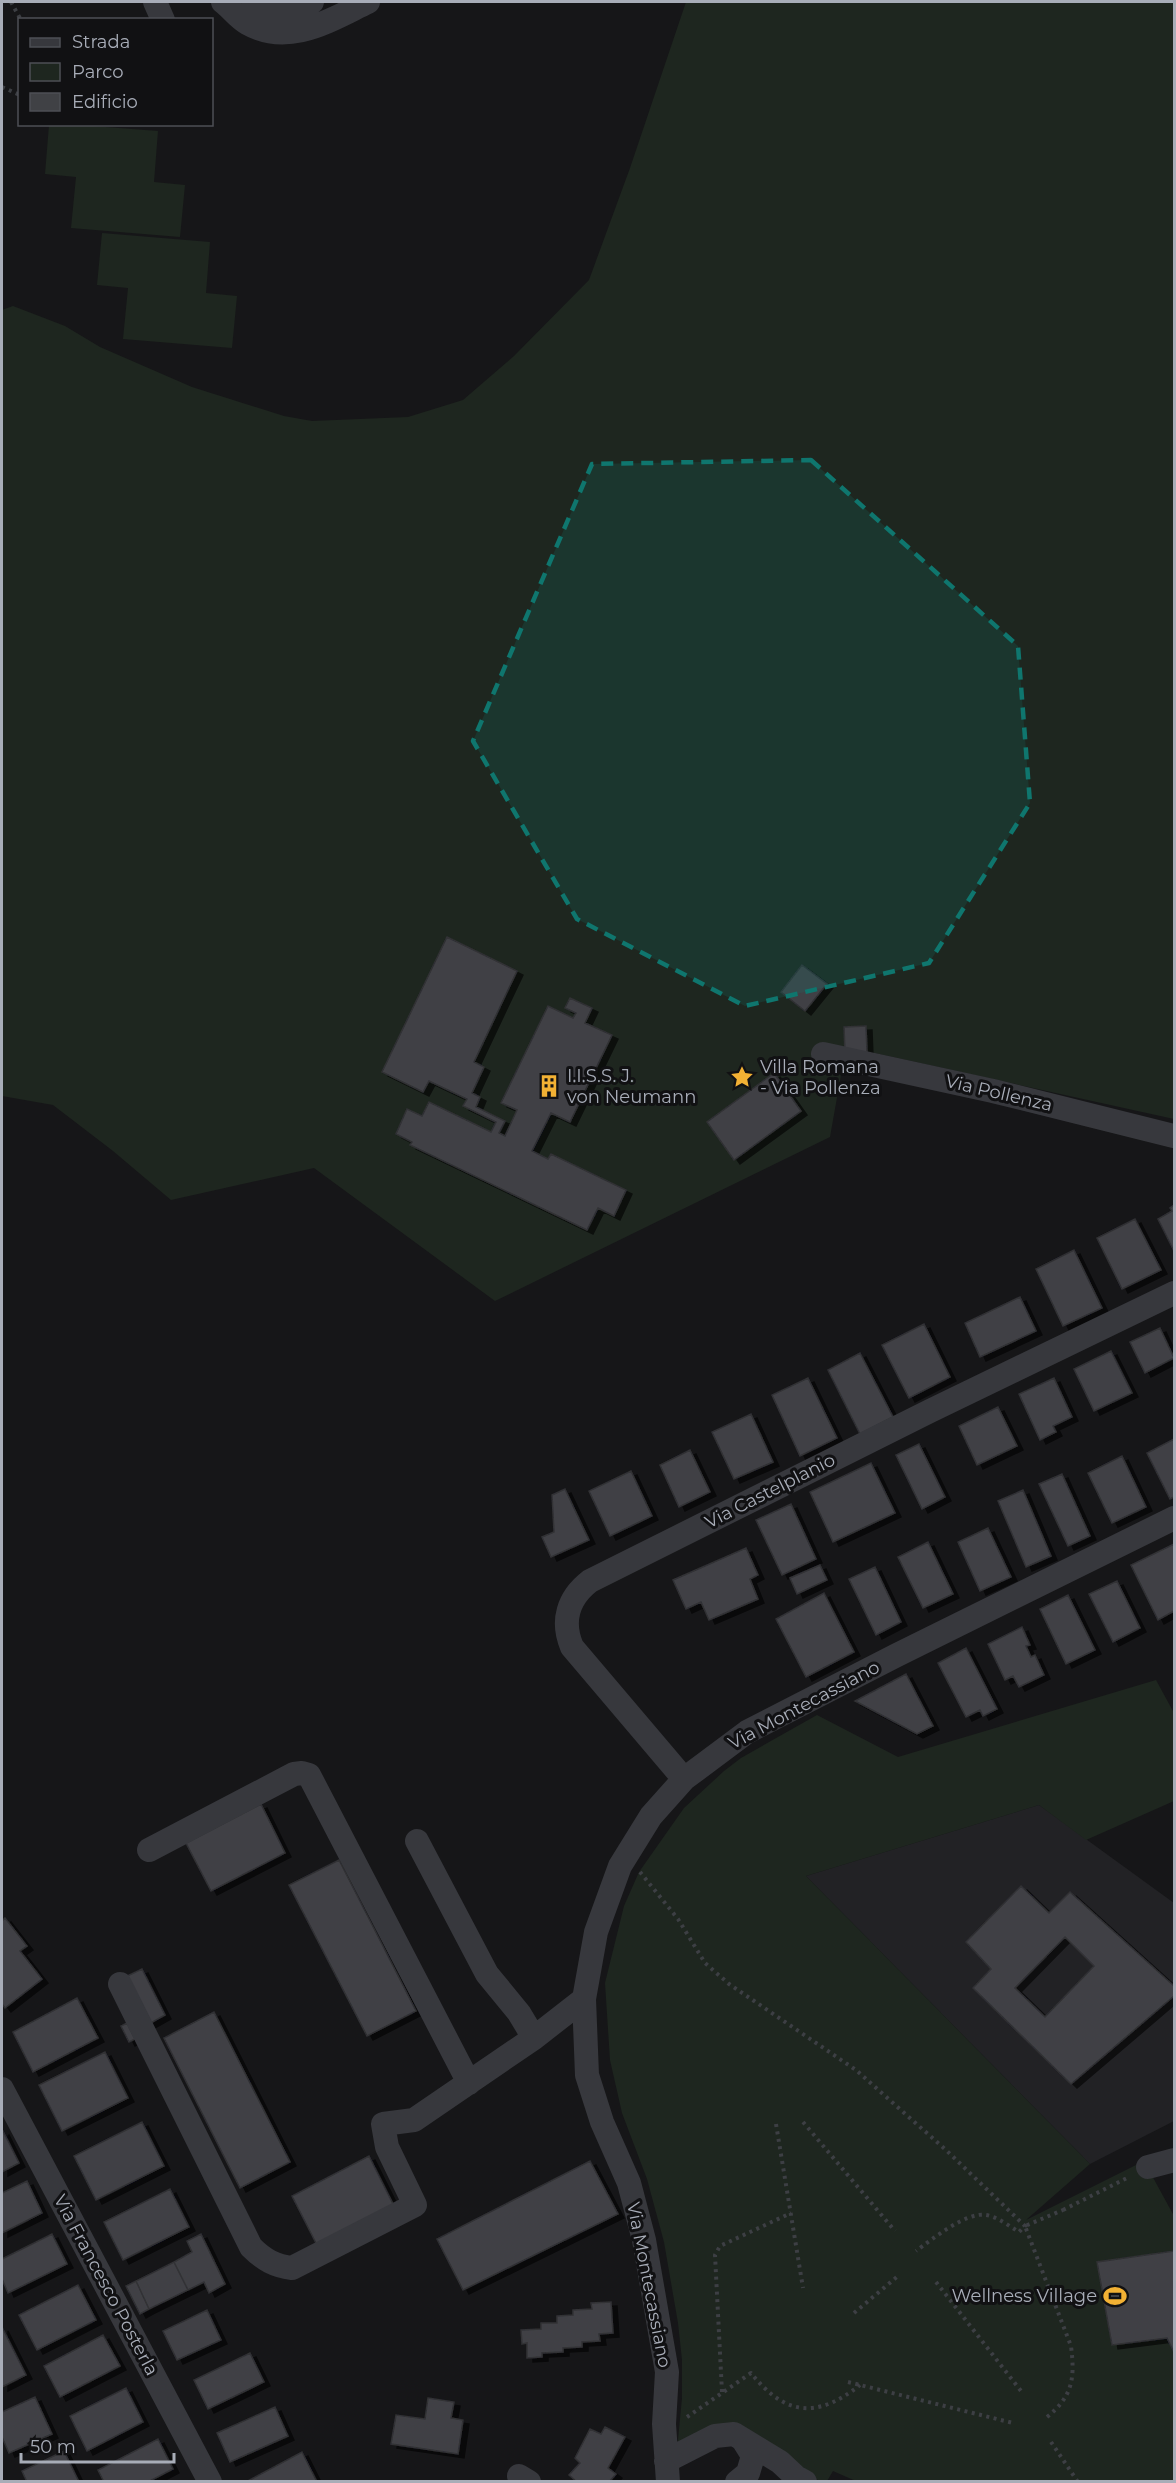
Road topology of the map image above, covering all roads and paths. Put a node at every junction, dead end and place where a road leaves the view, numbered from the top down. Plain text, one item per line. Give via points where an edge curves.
1 (11, 2) edge
2 (155, 2) edge
3 (223, 2) edge
4 (312, 2) edge
5 (368, 2) edge
6 (250, 12) edge
7 (20, 18) edge
8 (162, 18) edge
9 (2, 87) edge
10 (18, 94) edge
11 (823, 1054) dead end
12 (1174, 1136) edge
13 (1174, 1293) edge
14 (1174, 1518) edge
15 (684, 1779) junction
16 (417, 1841) dead end
17 (149, 1850) dead end
18 (637, 1870) dead end
19 (120, 1984) dead end
20 (584, 1999) junction
21 (534, 2038) junction
22 (469, 2083) junction
23 (2, 2089) edge
24 (803, 2122) dead end
25 (776, 2124) dead end
26 (1174, 2160) edge
27 (1148, 2167) joint
28 (791, 2213) junction
29 (1025, 2226) junction
30 (895, 2231) dead end
31 (916, 2251) dead end
32 (898, 2276) dead end
33 (936, 2282) dead end
34 (803, 2288) dead end
35 (854, 2313) dead end
36 (848, 2382) dead end
37 (860, 2385) junction
38 (1021, 2391) dead end
39 (722, 2392) junction
40 (1047, 2417) dead end
41 (679, 2423) dead end
42 (1013, 2423) dead end
43 (743, 2440) junction
44 (1051, 2442) dead end
45 (667, 2471) edge
46 (210, 2481) edge
47 (737, 2481) edge
48 (805, 2481) edge
49 (1078, 2481) edge

1 - 7 path
2 - 8 street
3 - 6 street
4 - 6 street via 286,12
5 - 6 street via 292,34 269,32
9 - 10 path
11 - 12 street, Via Pollenza
13 - 15 street, Via Castelplanio via 930,1410 581,1588 569,1605 567,1616 566,1631 572,1647
14 - 15 street, Via Montecassiano via 764,1722
15 - 20 street, Via Montecassiano via 651,1816 620,1866 596,1932
16 - 21 street via 487,1974
17 - 22 street via 294,1774 309,1775
18 - 29 path via 678,1919 705,1963 729,1984 856,2070
19 - 22 street via 252,2247 277,2266 292,2268 415,2205 387,2147 383,2124 414,2120
20 - 21 street
20 - 45 street, Via Montecassiano via 587,2075 602,2122 629,2183 658,2312 667,2372
21 - 22 street
23 - 46 street, Via Francesco Posterla
24 - 30 path
25 - 28 path
26 - 27 street
27 - 29 path
28 - 34 path
28 - 39 path via 720,2246 715,2254
29 - 31 path via 1019,2232 993,2217 974,2215
29 - 40 path via 1071,2346 1070,2390
32 - 35 path
33 - 38 path
36 - 37 path
37 - 39 path via 841,2400 813,2409 790,2405 766,2392 751,2373
37 - 42 path
39 - 41 path
43 - 45 street via 734,2434 715,2436
43 - 47 street via 753,2456 748,2473
43 - 48 street
44 - 49 path

